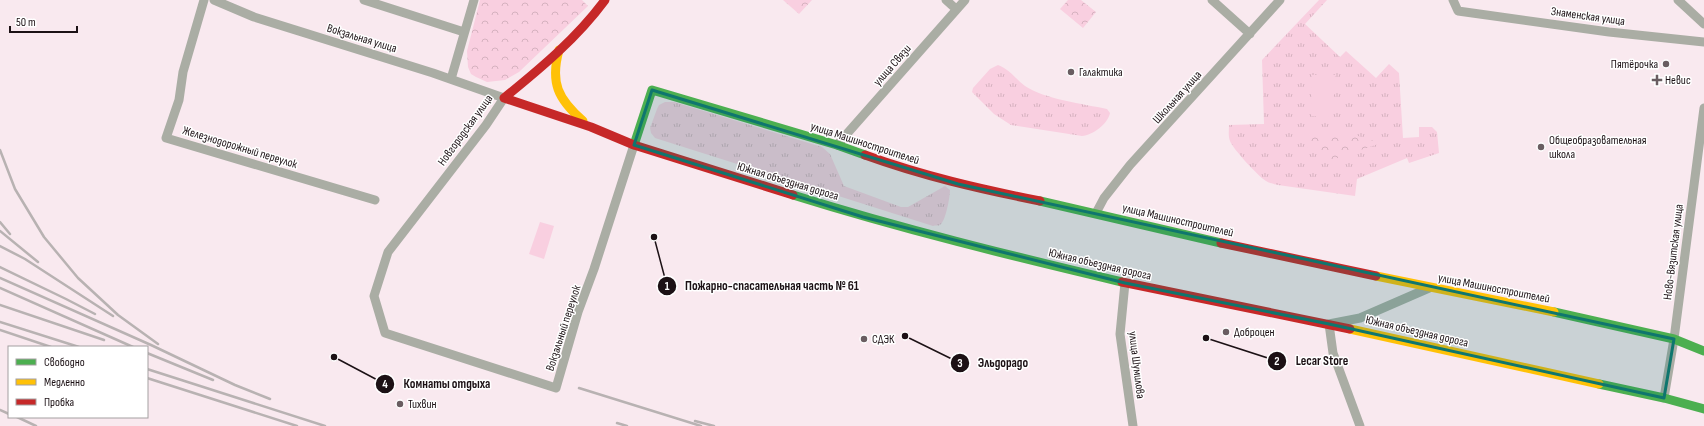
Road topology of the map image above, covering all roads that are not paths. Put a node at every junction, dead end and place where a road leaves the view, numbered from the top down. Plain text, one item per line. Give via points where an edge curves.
1 (204, 0) edge
2 (214, 0) edge
3 (364, 0) edge
4 (474, 0) edge
5 (605, 0) edge
6 (946, 0) edge
7 (964, 0) edge
8 (1212, 0) edge
9 (1280, 0) edge
10 (1452, 0) edge
11 (1678, 0) edge
12 (956, 9) junction
13 (1704, 24) edge
14 (464, 32) junction
15 (1250, 34) junction
16 (1704, 42) edge
17 (559, 50) junction
18 (451, 79) junction
19 (652, 90) joint
20 (504, 98) junction
21 (1704, 108) edge
22 (591, 127) junction
23 (634, 145) junction
24 (837, 146) junction
25 (375, 200) dead end
26 (1096, 213) junction
27 (1125, 283) junction
28 (1430, 288) junction
29 (374, 296) joint
30 (1329, 324) junction
31 (1674, 339) junction
32 (1704, 351) edge
33 (1664, 398) junction
34 (1704, 409) edge
35 (1133, 426) edge
36 (1360, 426) edge

1 - 25 street, Железнодорожный переулок via 183,72 179,100 166,138
2 - 18 street, Вокзальная улица via 254,17
3 - 14 street
4 - 14 street
5 - 17 main road, Новгородская улица via 584,26
6 - 12 street
7 - 12 street, улица Связи
8 - 15 street
9 - 15 street, Школьная улица
10 - 16 street, Знаменская улица via 1458,11
11 - 13 street
12 - 24 street, улица Связи
14 - 18 street
15 - 26 street, Школьная улица via 1130,165 1104,198
17 - 20 main road, Новгородская улица
17 - 22 main road via 554,69 557,89 570,110
18 - 20 street, Вокзальная улица
19 - 23 main road, Вокзальный переулок
19 - 24 main road, улица Машиностроителей
20 - 22 main road, Южная объездная дорога
20 - 29 street, Новгородская улица via 388,252
21 - 31 street, Ново-Вязитская улица
22 - 23 main road, Южная объездная дорога
23 - 27 main road, Южная объездная дорога via 914,231
23 - 29 street, Вокзальный переулок via 578,312 556,388 385,333
24 - 26 main road, улица Машиностроителей via 958,184
26 - 28 main road, улица Машиностроителей via 1198,238
27 - 30 main road, Южная объездная дорога
27 - 35 street, улица Шумилова via 1120,334
28 - 30 street via 1360,318
28 - 31 main road, улица Машиностроителей
30 - 33 main road, Южная объездная дорога
30 - 36 street via 1333,353
31 - 32 main road, улица Машиностроителей
31 - 33 street, Ново-Вязитская улица
33 - 34 main road, Южная объездная дорога

